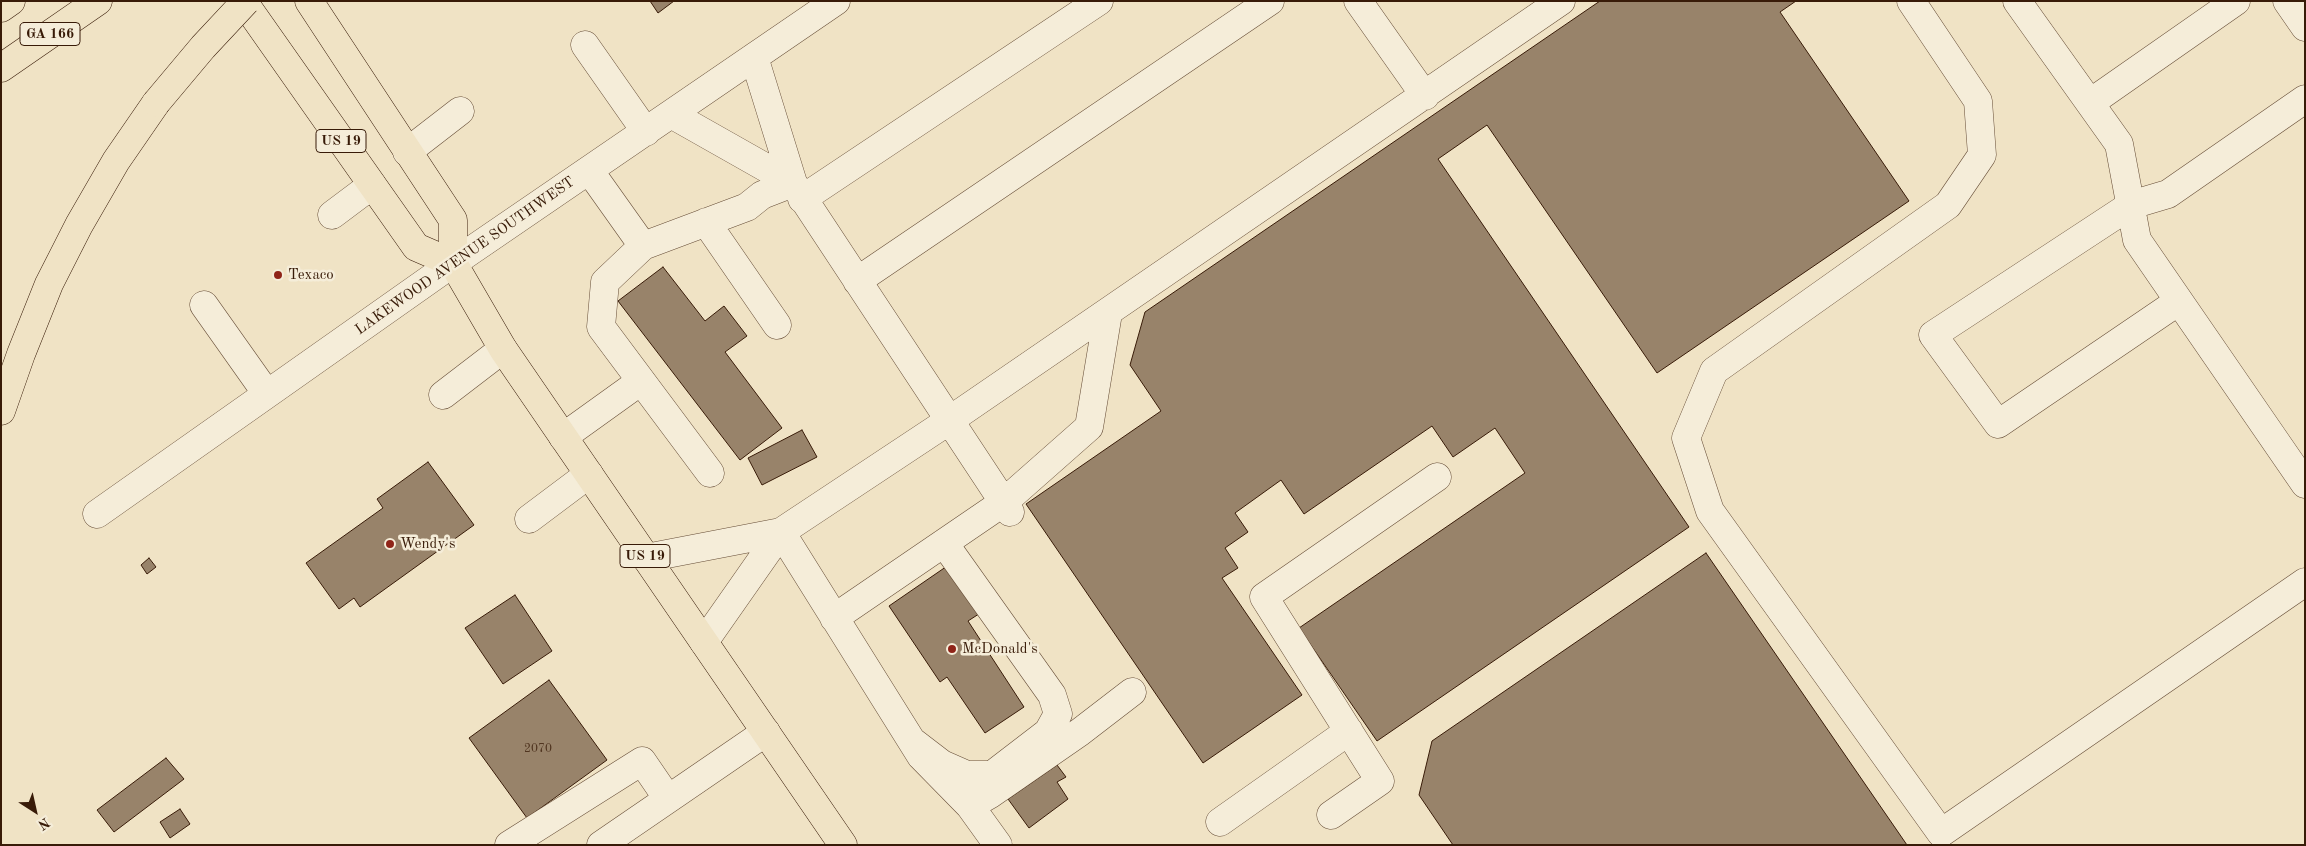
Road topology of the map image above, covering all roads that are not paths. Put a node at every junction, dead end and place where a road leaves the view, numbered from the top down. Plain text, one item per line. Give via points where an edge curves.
1 (12, 1) edge
2 (98, 1) edge
3 (244, 1) edge
4 (309, 1) edge
5 (836, 1) edge
6 (1099, 1) edge
7 (1270, 1) edge
8 (1358, 1) edge
9 (1561, 1) edge
10 (1911, 1) edge
11 (2018, 1) edge
12 (2236, 1) edge
13 (2287, 1) edge
14 (1, 8) edge
15 (2305, 27) edge
16 (585, 45) dead end
17 (754, 57) junction
18 (1, 68) edge
19 (1425, 96) junction
20 (2305, 99) edge
21 (2090, 104) junction
22 (460, 111) dead end
23 (671, 114) junction
24 (646, 132) junction
25 (407, 152) junction
26 (589, 170) junction
27 (372, 185) junction
28 (798, 191) junction
29 (2130, 205) junction
30 (332, 215) dead end
31 (706, 222) junction
32 (643, 246) junction
33 (453, 263) junction
34 (857, 281) junction
35 (2179, 302) junction
36 (204, 305) dead end
37 (1108, 313) junction
38 (777, 325) dead end
39 (503, 349) junction
40 (642, 381) junction
41 (267, 394) junction
42 (443, 395) dead end
43 (1, 411) edge
44 (950, 420) junction
45 (562, 436) junction
46 (710, 473) dead end
47 (589, 474) junction
48 (1437, 477) dead end
49 (2305, 484) edge
50 (1007, 507) junction
51 (97, 514) dead end
52 (529, 519) dead end
53 (781, 532) junction
54 (944, 543) junction
55 (646, 558) junction
56 (2305, 582) edge
57 (834, 618) junction
58 (704, 642) junction
59 (1132, 692) dead end
60 (1348, 731) junction
61 (766, 732) junction
62 (912, 741) junction
63 (668, 799) junction
64 (970, 806) junction
65 (1331, 815) dead end
66 (1220, 822) dead end
67 (519, 842) edge
68 (601, 845) edge
69 (843, 845) edge
70 (998, 845) edge

1 - 14 main road, GA 166
2 - 18 main road, GA 166
3 - 27 main road, US 19
3 - 43 main road, bridge via 156,103 116,161 49,284
4 - 25 main road, US 19
5 - 17 street, LAKEWOOD AVENUE SOUTHWEST
6 - 28 street
7 - 34 street
8 - 19 street
9 - 19 street
10 - 56 street via 1978,101 1982,155 1948,205 1714,372 1686,438 1710,510 1941,833
11 - 21 street
12 - 21 street
13 - 15 street
16 - 24 street
17 - 23 street, LAKEWOOD AVENUE SOUTHWEST
17 - 28 street
19 - 37 street
20 - 29 street via 2168,194
21 - 29 street via 2119,144
22 - 25 street
23 - 24 street, LAKEWOOD AVENUE SOUTHWEST
23 - 28 street
24 - 26 street, LAKEWOOD AVENUE SOUTHWEST
25 - 33 main road, US 19 via 453,220
26 - 32 street
26 - 33 street, LAKEWOOD AVENUE SOUTHWEST
27 - 30 street
27 - 33 main road, US 19 via 416,247
28 - 31 street via 762,195 746,207
28 - 34 street
29 - 35 street via 2137,240
29 - 35 street via 1933,335 1998,424
31 - 32 street
31 - 38 street
32 - 40 street via 605,282 601,327
33 - 39 main road, US 19
33 - 41 street, LAKEWOOD AVENUE SOUTHWEST
34 - 44 street
35 - 49 street
36 - 41 street
37 - 44 street
37 - 50 street via 1090,427
39 - 42 street
39 - 45 main road, US 19
40 - 45 street
40 - 46 street
41 - 51 street, LAKEWOOD AVENUE SOUTHWEST
44 - 50 street
44 - 53 street
45 - 47 main road, US 19
47 - 52 street
47 - 55 main road, US 19
48 - 60 street via 1264,597
50 - 54 street
53 - 55 street
53 - 57 street
53 - 58 street
54 - 57 street
54 - 62 street via 1052,696 1058,714 1048,732 992,775 967,776 942,764
55 - 58 main road, US 19
57 - 62 street
58 - 61 main road, US 19
59 - 64 street via 1080,732
60 - 65 street via 1380,781
60 - 66 street
61 - 63 street
61 - 69 main road, US 19
62 - 64 street via 921,756
63 - 67 street via 642,762
63 - 68 street
64 - 70 street

